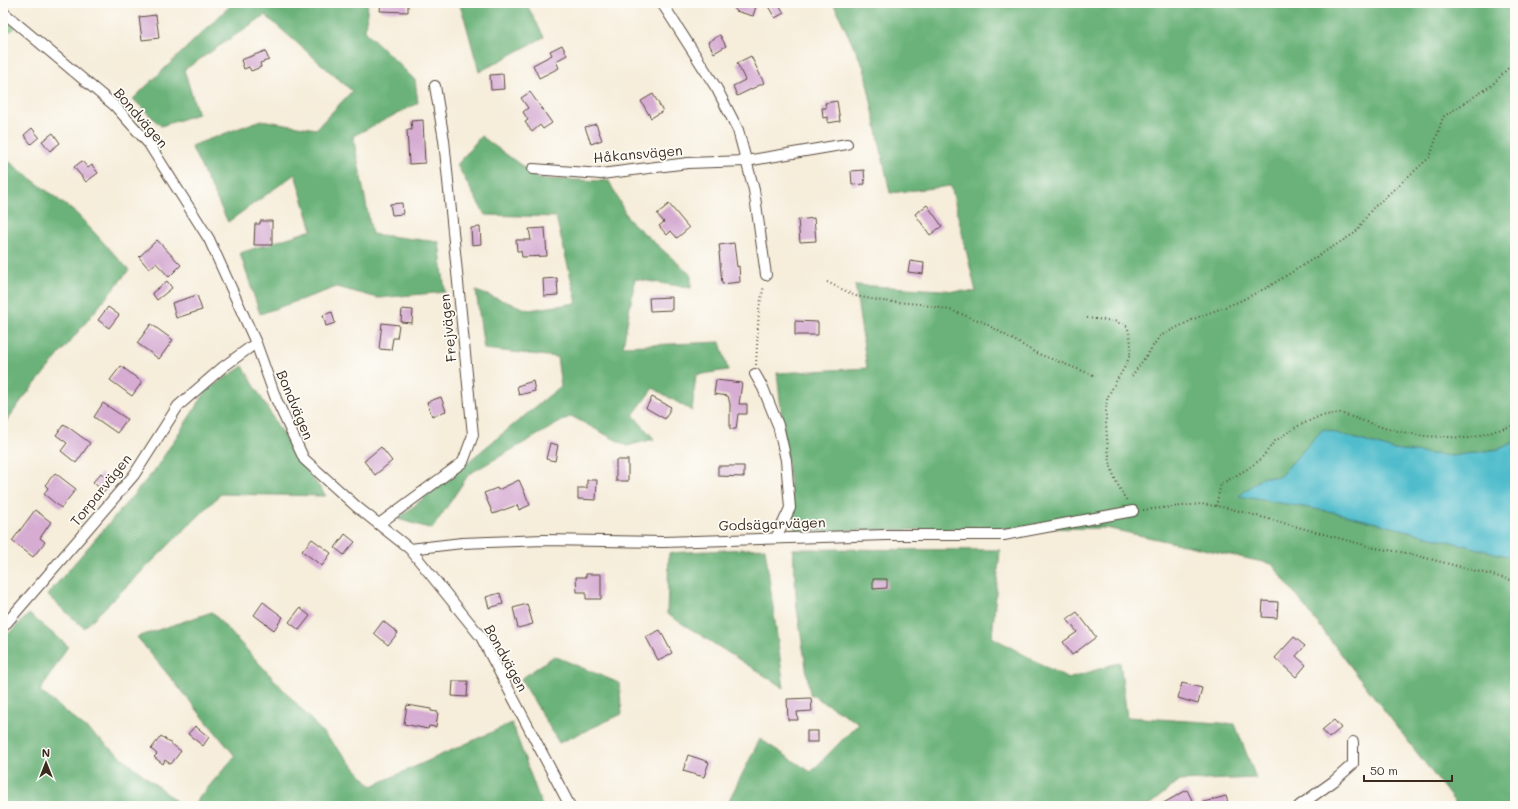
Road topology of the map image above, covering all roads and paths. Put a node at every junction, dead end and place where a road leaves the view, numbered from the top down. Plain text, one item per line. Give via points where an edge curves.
1 (662, 3) edge
2 (3, 12) edge
3 (1515, 61) edge
4 (435, 86) dead end
5 (848, 144) dead end
6 (746, 162) junction
7 (533, 169) dead end
8 (766, 275) joint
9 (827, 282) dead end
10 (1087, 318) dead end
11 (256, 343) junction
12 (755, 374) joint
13 (1096, 376) dead end
14 (1132, 376) dead end
15 (1515, 425) edge
16 (1216, 506) junction
17 (1133, 512) junction
18 (378, 524) junction
19 (776, 538) junction
20 (410, 549) junction
21 (1515, 581) edge
22 (3, 627) edge
23 (1353, 742) dead end
24 (570, 806) edge
25 (1299, 806) edge

1 - 6 street via 717,89 738,130
2 - 11 street, Bondvägen via 115,106 149,144 209,239
3 - 14 path via 1492,85 1443,118 1430,157 1372,209 1355,233 1268,287 1160,336
4 - 18 street, Frejvägen via 444,140 473,435 463,462
5 - 6 street, Håkansvägen
6 - 7 street, Håkansvägen via 688,163 601,174
6 - 8 street via 754,190
8 - 12 path via 759,308
9 - 13 path via 856,296 950,310 983,322 1036,354
10 - 17 path via 1114,321 1127,326 1132,339 1128,361 1107,398 1106,431 1112,470
11 - 18 street, Bondvägen via 276,399 304,459
11 - 22 street, Torparvägen via 223,367 178,406 134,475
12 - 19 street via 778,425 786,460 790,508
15 - 16 path via 1471,438 1423,436 1387,429 1340,413 1320,416 1296,427 1275,441 1260,460 1221,484
16 - 17 path via 1201,504
16 - 21 path
17 - 19 street, Godsägarvägen via 1004,535
18 - 20 street, Bondvägen
19 - 20 street, Godsägarvägen via 663,542 544,540 462,543
20 - 24 street, Bondvägen via 481,637
23 - 25 street via 1353,764

